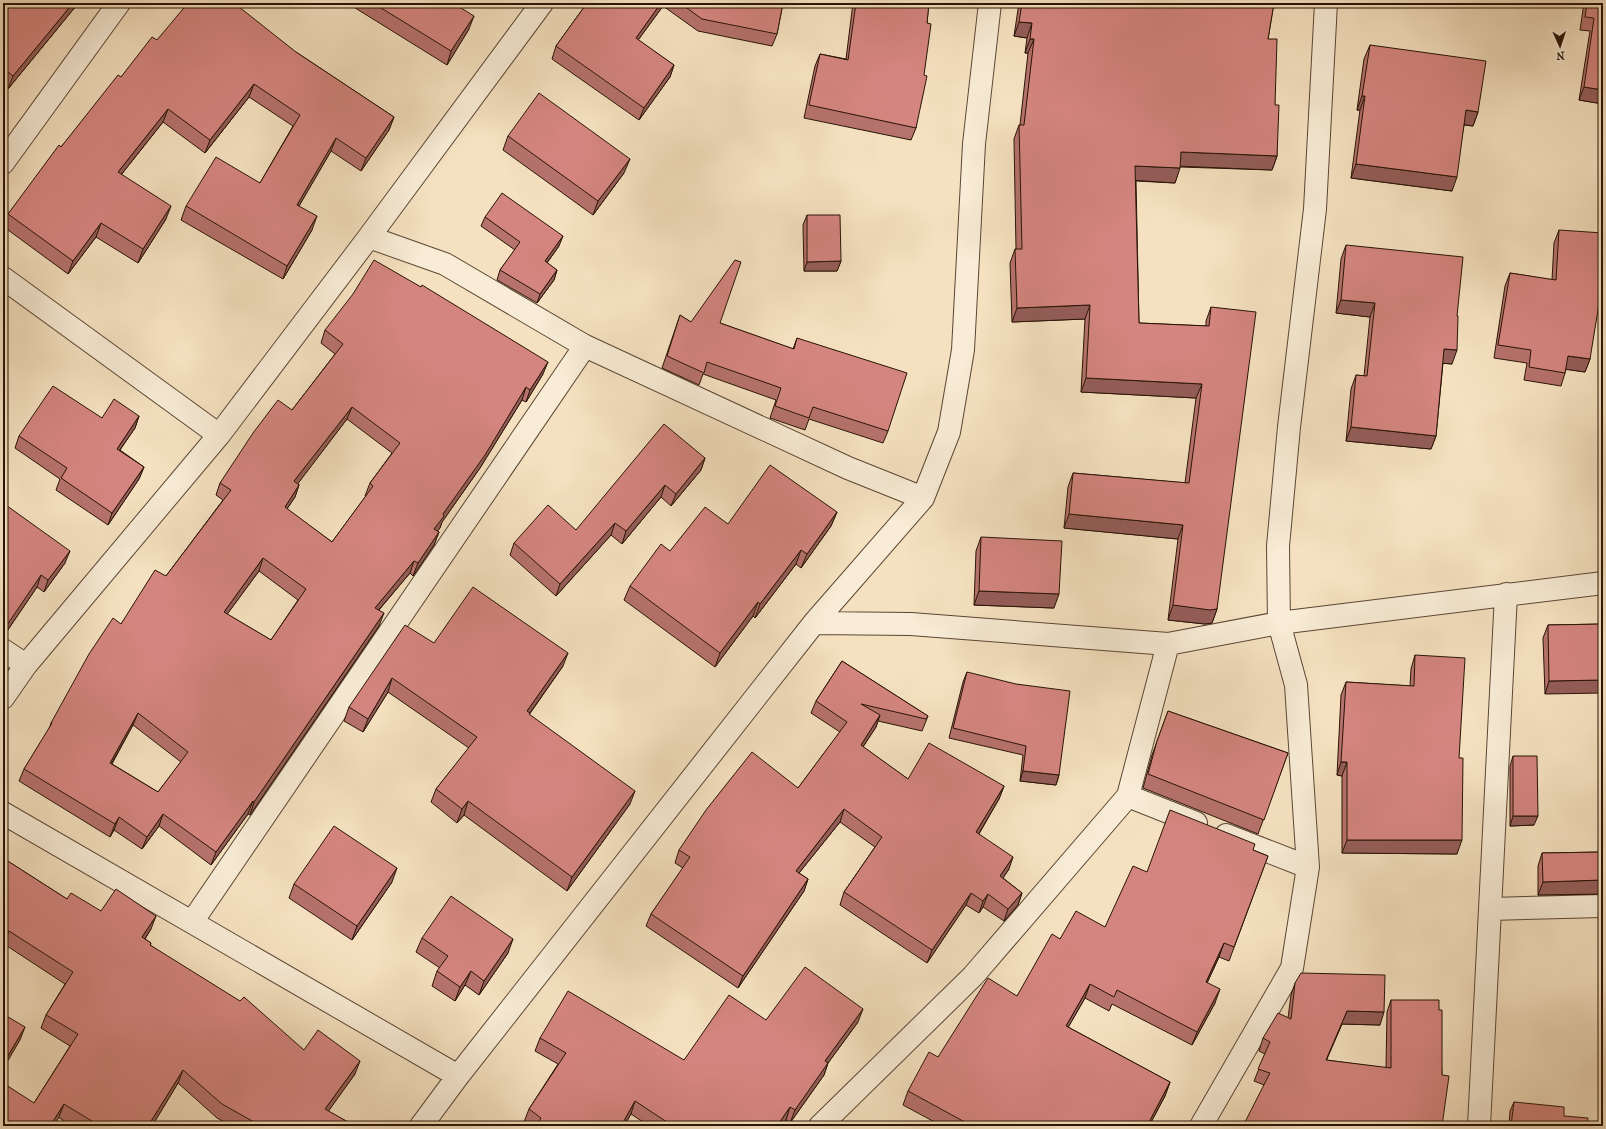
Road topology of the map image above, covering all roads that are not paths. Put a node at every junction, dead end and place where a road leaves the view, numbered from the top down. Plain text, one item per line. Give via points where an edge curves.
1 (119, 3) edge
2 (542, 3) edge
3 (990, 3) edge
4 (1326, 3) edge
5 (3, 163) edge
6 (369, 237) junction
7 (3, 278) edge
8 (585, 346) junction
9 (219, 435) junction
10 (923, 498) junction
11 (1603, 583) edge
12 (1506, 594) junction
13 (814, 622) junction
14 (1279, 623) junction
15 (1168, 644) junction
16 (3, 650) edge
17 (26, 665) junction
18 (3, 698) edge
19 (1128, 796) junction
20 (3, 813) edge
21 (1308, 867) junction
22 (1603, 906) edge
23 (1490, 909) junction
24 (192, 922) junction
25 (458, 1076) junction
26 (421, 1126) edge
27 (820, 1126) edge
28 (1201, 1126) edge
29 (1478, 1126) edge

1 - 5 street
2 - 6 street
3 - 10 street via 974,144 963,350 949,432
4 - 14 street via 1315,209 1289,427 1278,546
6 - 8 street via 445,264
6 - 9 street
7 - 9 street
8 - 10 street via 848,468
8 - 24 street
9 - 17 street
10 - 13 street
11 - 12 street
12 - 14 street
12 - 23 street
13 - 15 street via 911,624
13 - 25 street
14 - 15 street
14 - 21 street via 1296,685
15 - 19 street
16 - 17 street
17 - 18 street
19 - 21 street
19 - 27 street via 973,976
20 - 24 street
21 - 28 street via 1292,968
22 - 23 street
23 - 29 street
24 - 25 street
25 - 26 street

